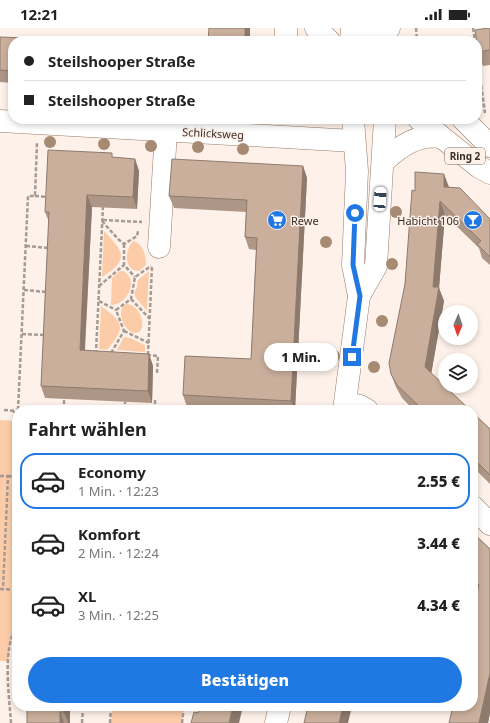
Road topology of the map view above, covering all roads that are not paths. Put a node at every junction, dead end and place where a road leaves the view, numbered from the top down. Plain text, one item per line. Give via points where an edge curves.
1 (316, 28) edge
2 (368, 28) edge
3 (324, 36) edge
4 (377, 36) edge
5 (50, 124) edge
6 (353, 124) edge
7 (385, 124) edge
8 (425, 124) edge
9 (468, 124) edge
10 (283, 128) edge
11 (166, 131) junction
12 (441, 138) junction
13 (354, 141) junction
14 (490, 146) edge
15 (383, 162) junction
16 (490, 173) edge
17 (156, 256) road end
18 (360, 296) junction
19 (345, 405) edge
20 (478, 512) edge
21 (490, 524) edge
22 (279, 711) edge
23 (276, 723) edge

1 - 3 street
2 - 4 street
5 - 11 street, Schlicksweg
6 - 13 street
7 - 15 street
8 - 12 street, Ring 2
9 - 14 street, Ring 2
10 - 11 street, Schlicksweg
10 - 13 street, Schlicksweg
11 - 17 street
12 - 15 street via 413,140
12 - 16 street, Ring 2
13 - 18 street via 357,171 353,265
15 - 18 street via 376,266
18 - 19 street
20 - 21 street
22 - 23 street

